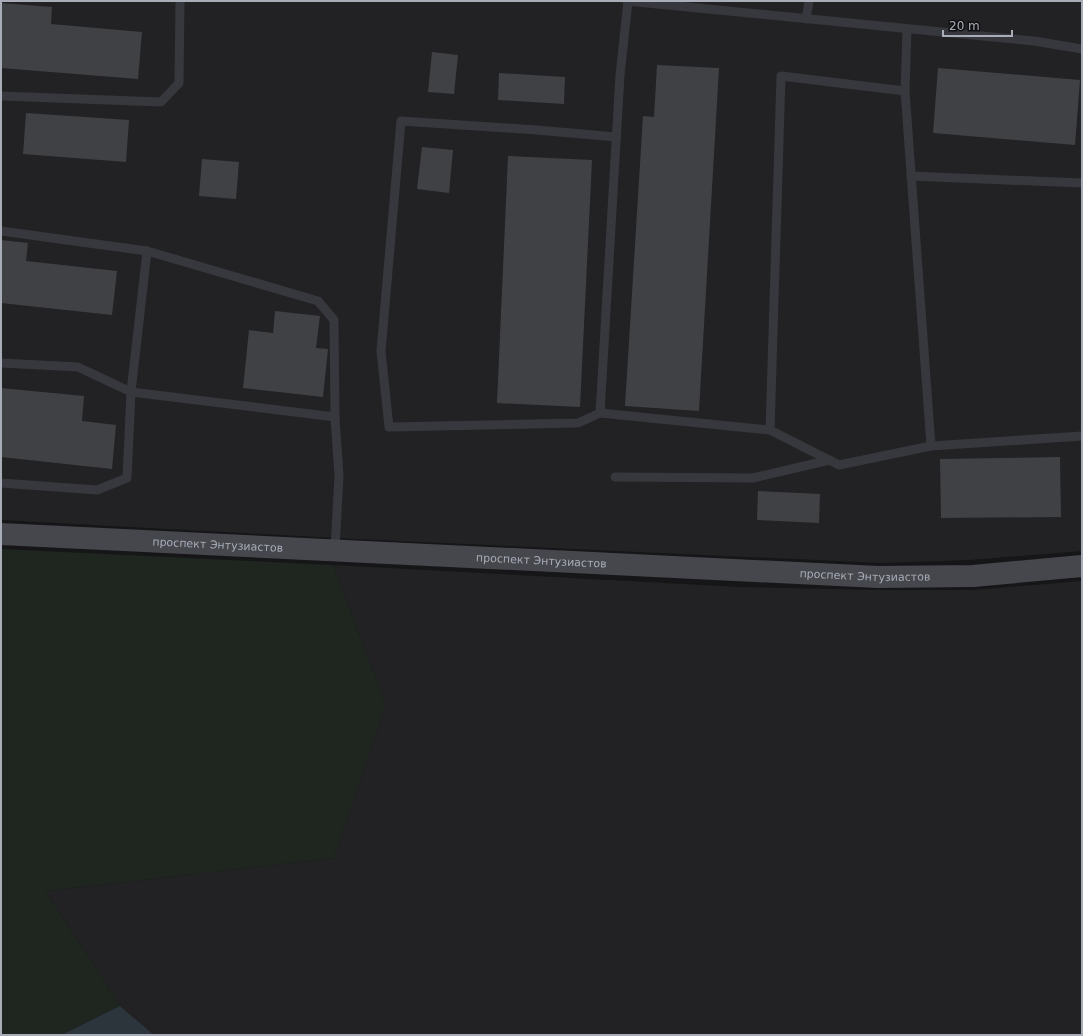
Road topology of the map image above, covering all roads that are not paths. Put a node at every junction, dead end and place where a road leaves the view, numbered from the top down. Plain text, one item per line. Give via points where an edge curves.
1 (180, 1) edge
2 (628, 1) edge
3 (809, 1) edge
4 (695, 4) edge
5 (806, 19) junction
6 (907, 29) junction
7 (1082, 49) edge
8 (905, 91) junction
9 (1, 96) edge
10 (616, 137) junction
11 (911, 176) junction
12 (1082, 183) edge
13 (1, 231) edge
14 (147, 251) junction
15 (1, 363) edge
16 (131, 392) junction
17 (600, 413) junction
18 (335, 417) junction
19 (770, 430) junction
20 (1082, 436) edge
21 (931, 446) junction
22 (830, 460) junction
23 (615, 477) dead end
24 (1, 483) edge
25 (1, 534) edge
26 (334, 549) junction
27 (1082, 566) edge

1 - 9 lane via 179,83 160,102
2 - 4 lane
2 - 10 lane
3 - 5 lane
4 - 5 lane
5 - 6 lane
6 - 7 lane via 1034,41
6 - 8 lane
8 - 11 lane
8 - 19 lane via 781,76
10 - 17 lane
10 - 17 lane via 401,121 381,351 389,427 578,423
11 - 12 lane
11 - 21 lane
13 - 14 lane
14 - 16 lane
14 - 18 lane via 318,301 334,320
15 - 16 lane via 78,367
16 - 18 lane
16 - 24 lane via 127,478 98,490
17 - 19 lane
18 - 26 lane via 339,476
19 - 22 lane
20 - 21 lane
21 - 22 lane via 838,465
22 - 23 lane via 753,478
25 - 26 street, проспект Энтузиастов
26 - 27 street, проспект Энтузиастов via 878,578 972,576

